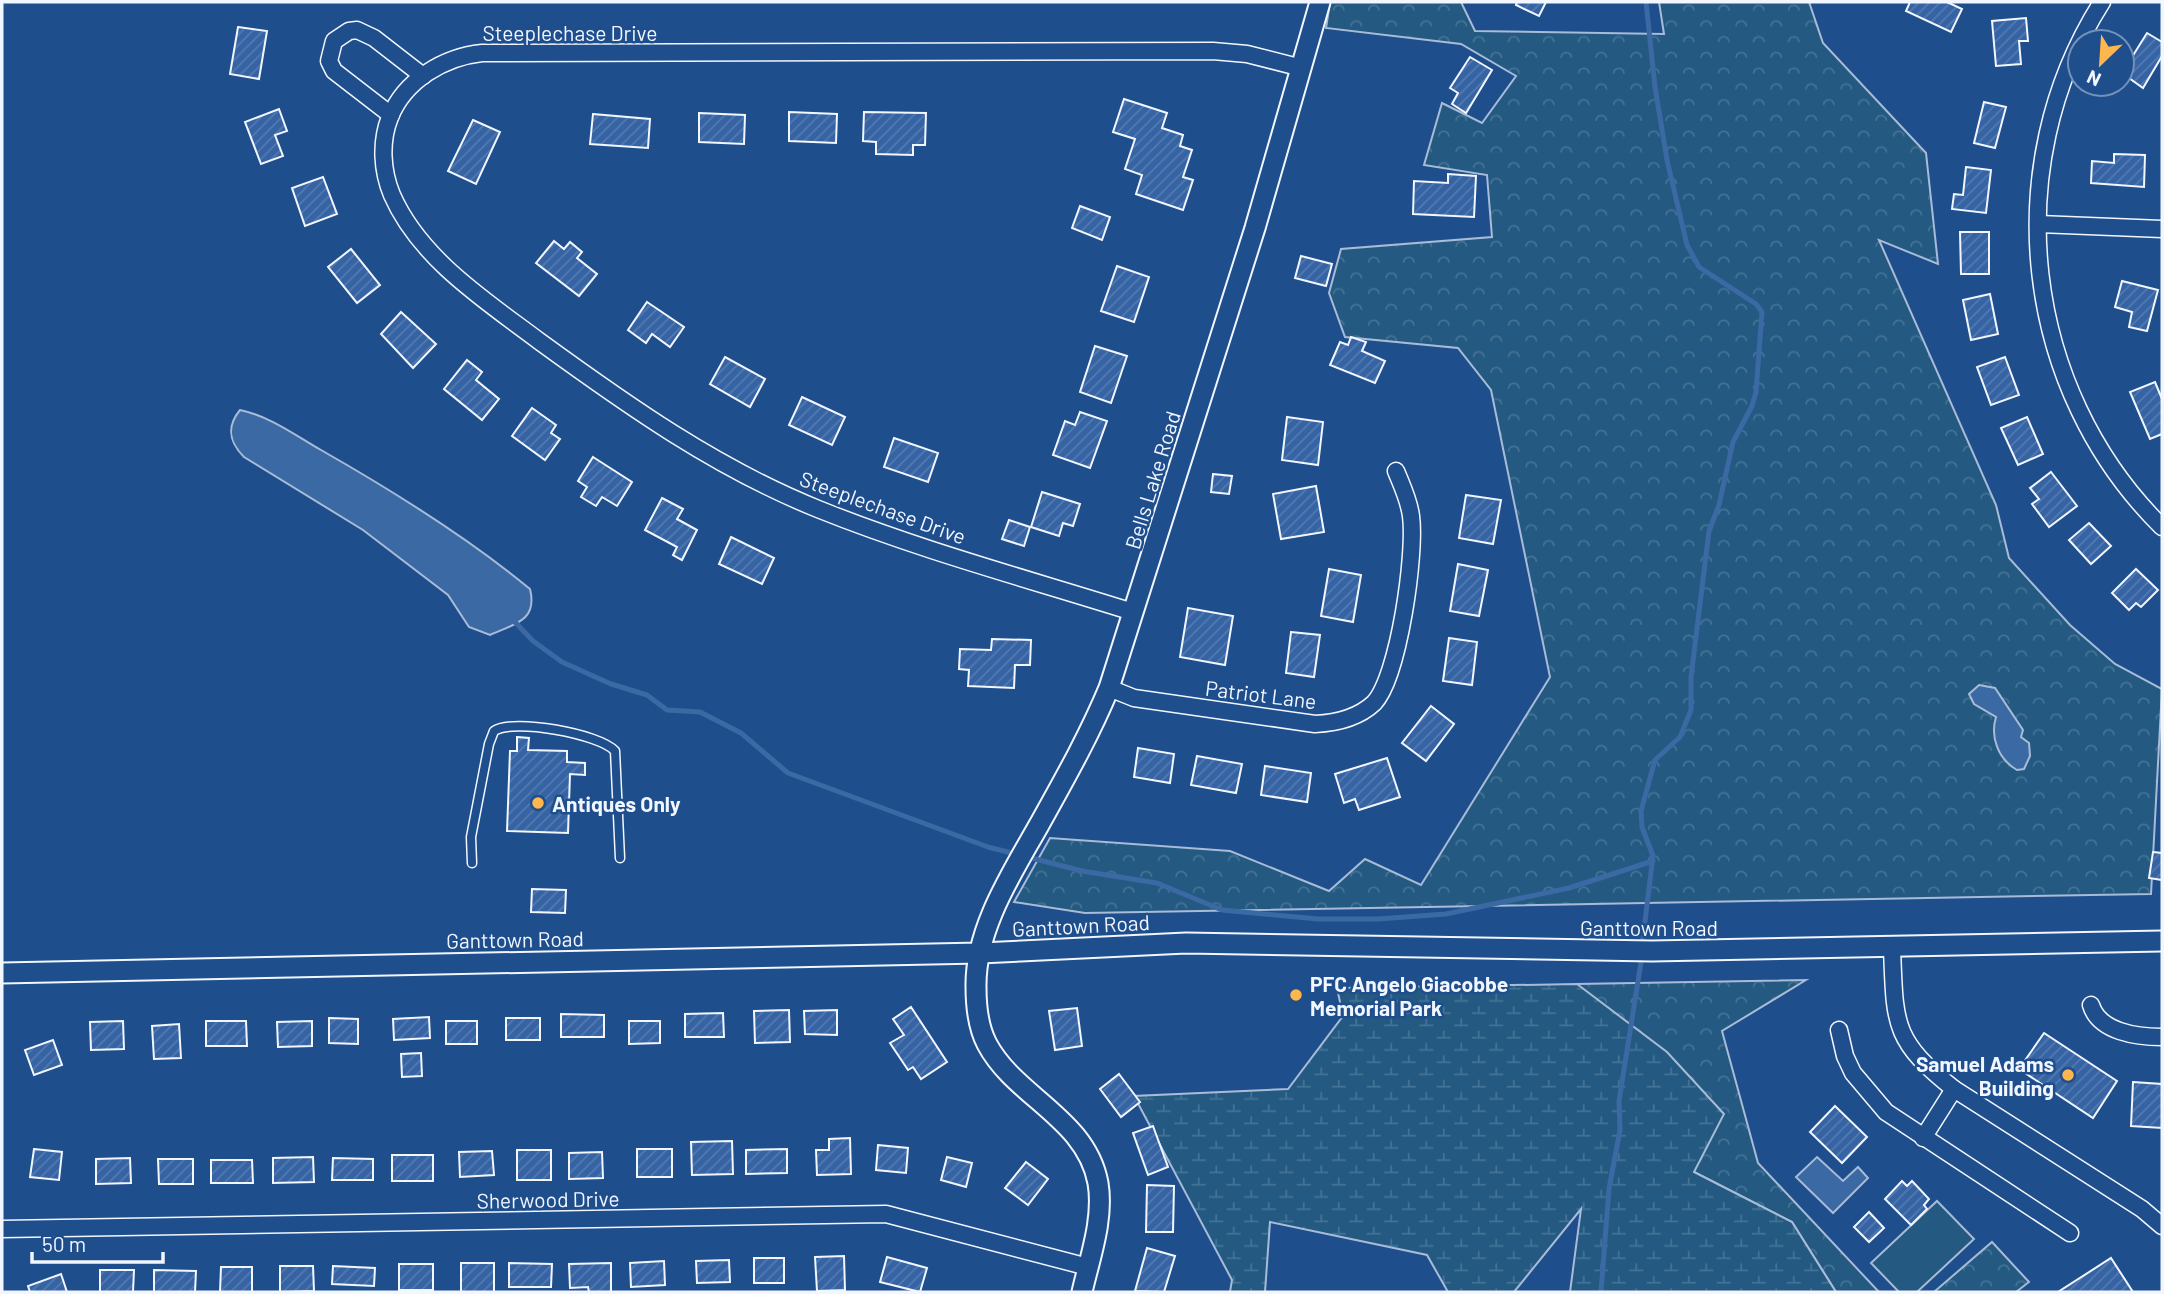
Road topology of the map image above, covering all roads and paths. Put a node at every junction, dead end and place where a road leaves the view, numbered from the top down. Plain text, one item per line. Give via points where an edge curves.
1 (1320, 2) edge
2 (2097, 3) edge
3 (1302, 68) junction
4 (423, 76) junction
5 (391, 115) junction
6 (2039, 224) junction
7 (2162, 229) edge
8 (1396, 471) dead end
9 (2162, 527) edge
10 (1133, 612) junction
11 (1109, 688) junction
12 (620, 858) dead end
13 (471, 863) dead end
14 (2162, 941) edge
15 (1892, 948) junction
16 (980, 953) junction
17 (2, 972) edge
18 (2091, 1005) dead end
19 (1839, 1030) dead end
20 (2162, 1037) edge
21 (1954, 1089) junction
22 (1923, 1139) junction
23 (2162, 1226) edge
24 (2, 1229) edge
25 (2070, 1233) dead end
26 (1088, 1266) junction
27 (1082, 1292) edge

1 - 3 street, Bells Lake Road
2 - 6 street via 2056,94 2041,165
3 - 4 street, Steeplechase Drive via 1223,51 482,53 452,59
3 - 10 street, Bells Lake Road
4 - 5 street, Steeplechase Drive
4 - 5 street via 366,33 349,31 334,41 329,61 334,71
5 - 10 street, Steeplechase Drive via 384,149 386,179 419,237 487,302 634,409 712,457 817,508
6 - 7 street
6 - 9 street via 2042,299 2058,362 2105,457
8 - 11 street, Patriot Lane via 1408,499 1412,535 1398,648 1389,678 1373,704 1342,720 1315,724 1134,698
10 - 11 street, Bells Lake Road
11 - 16 street, Bells Lake Road via 1014,870
12 - 13 lane via 615,751 601,740 511,725 494,731 489,744 471,837
14 - 15 street, Ganttown Road
15 - 16 street, Ganttown Road via 1652,951 1186,943
15 - 21 street via 1899,1026 1909,1049
16 - 17 street, Ganttown Road
16 - 26 street, Bells Lake Road via 978,1020 986,1042 1010,1073 1063,1121 1092,1163 1100,1204
18 - 20 street via 2094,1016 2109,1026
19 - 22 street via 1853,1073 1873,1100
21 - 22 street
21 - 23 street via 2052,1149
22 - 25 street
24 - 26 street, Sherwood Drive via 886,1214
26 - 27 street, Bells Lake Road

